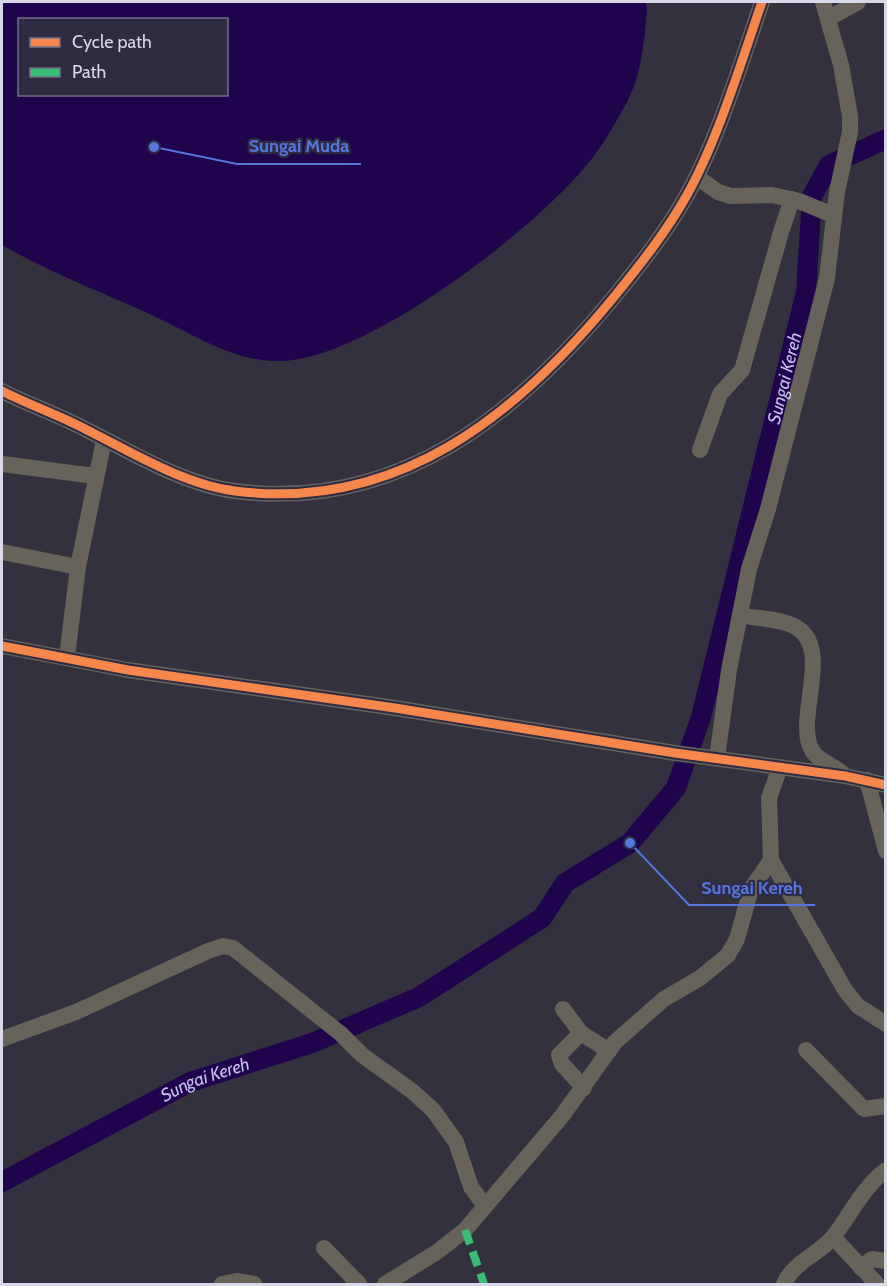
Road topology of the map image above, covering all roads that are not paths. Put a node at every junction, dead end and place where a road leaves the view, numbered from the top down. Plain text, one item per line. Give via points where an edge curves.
1 (762, 2) edge
2 (824, 2) edge
3 (858, 2) edge
4 (830, 18) junction
5 (697, 177) junction
6 (792, 200) junction
7 (822, 210) junction
8 (2, 391) edge
9 (104, 441) junction
10 (700, 450) dead end
11 (2, 464) edge
12 (95, 476) junction
13 (2, 552) edge
14 (78, 567) junction
15 (740, 615) junction
16 (2, 646) edge
17 (67, 657) junction
18 (717, 758) junction
19 (780, 767) junction
20 (845, 776) junction
21 (867, 780) junction
22 (885, 785) edge
23 (885, 851) edge
24 (771, 860) junction
25 (563, 1009) dead end
26 (885, 1024) edge
27 (581, 1033) junction
28 (2, 1039) edge
29 (806, 1050) dead end
30 (609, 1051) junction
31 (584, 1088) junction
32 (885, 1106) edge
33 (885, 1170) edge
34 (485, 1206) junction
35 (833, 1237) junction
36 (324, 1248) dead end
37 (885, 1261) edge
38 (861, 1268) junction
39 (222, 1284) edge
40 (254, 1284) edge
41 (359, 1284) edge
42 (385, 1284) edge
43 (784, 1284) edge
44 (877, 1284) edge

1 - 5 street
2 - 4 street
3 - 4 street
4 - 7 street via 851,123 842,163
5 - 6 street via 731,196 765,194
5 - 9 street via 662,234 556,364 505,408 411,467 339,489 281,494 234,491 211,486
6 - 7 street
6 - 10 street via 742,370 720,394
7 - 15 street via 827,278 768,509 750,562
8 - 9 street
9 - 12 street
11 - 12 street
12 - 14 street
13 - 14 street
14 - 17 street
15 - 18 street
15 - 20 street via 795,626 806,638 814,667 808,711 809,743 819,758
16 - 17 street
17 - 18 street via 128,670
18 - 19 street
19 - 20 street
19 - 24 street via 769,798
20 - 21 street
21 - 22 street
21 - 23 street
24 - 26 street via 845,990 858,1006
24 - 30 street via 752,889 728,955 640,1018
25 - 27 street
27 - 30 street
27 - 31 street via 560,1055 562,1064
28 - 34 street via 60,1019 223,946 238,951 437,1114 456,1142 471,1187
29 - 32 street via 862,1108
30 - 31 street
31 - 34 street
33 - 35 street
34 - 42 street via 465,1230 437,1252
35 - 38 street
35 - 43 street
36 - 41 street
37 - 38 street via 872,1259
38 - 44 street
39 - 40 street

